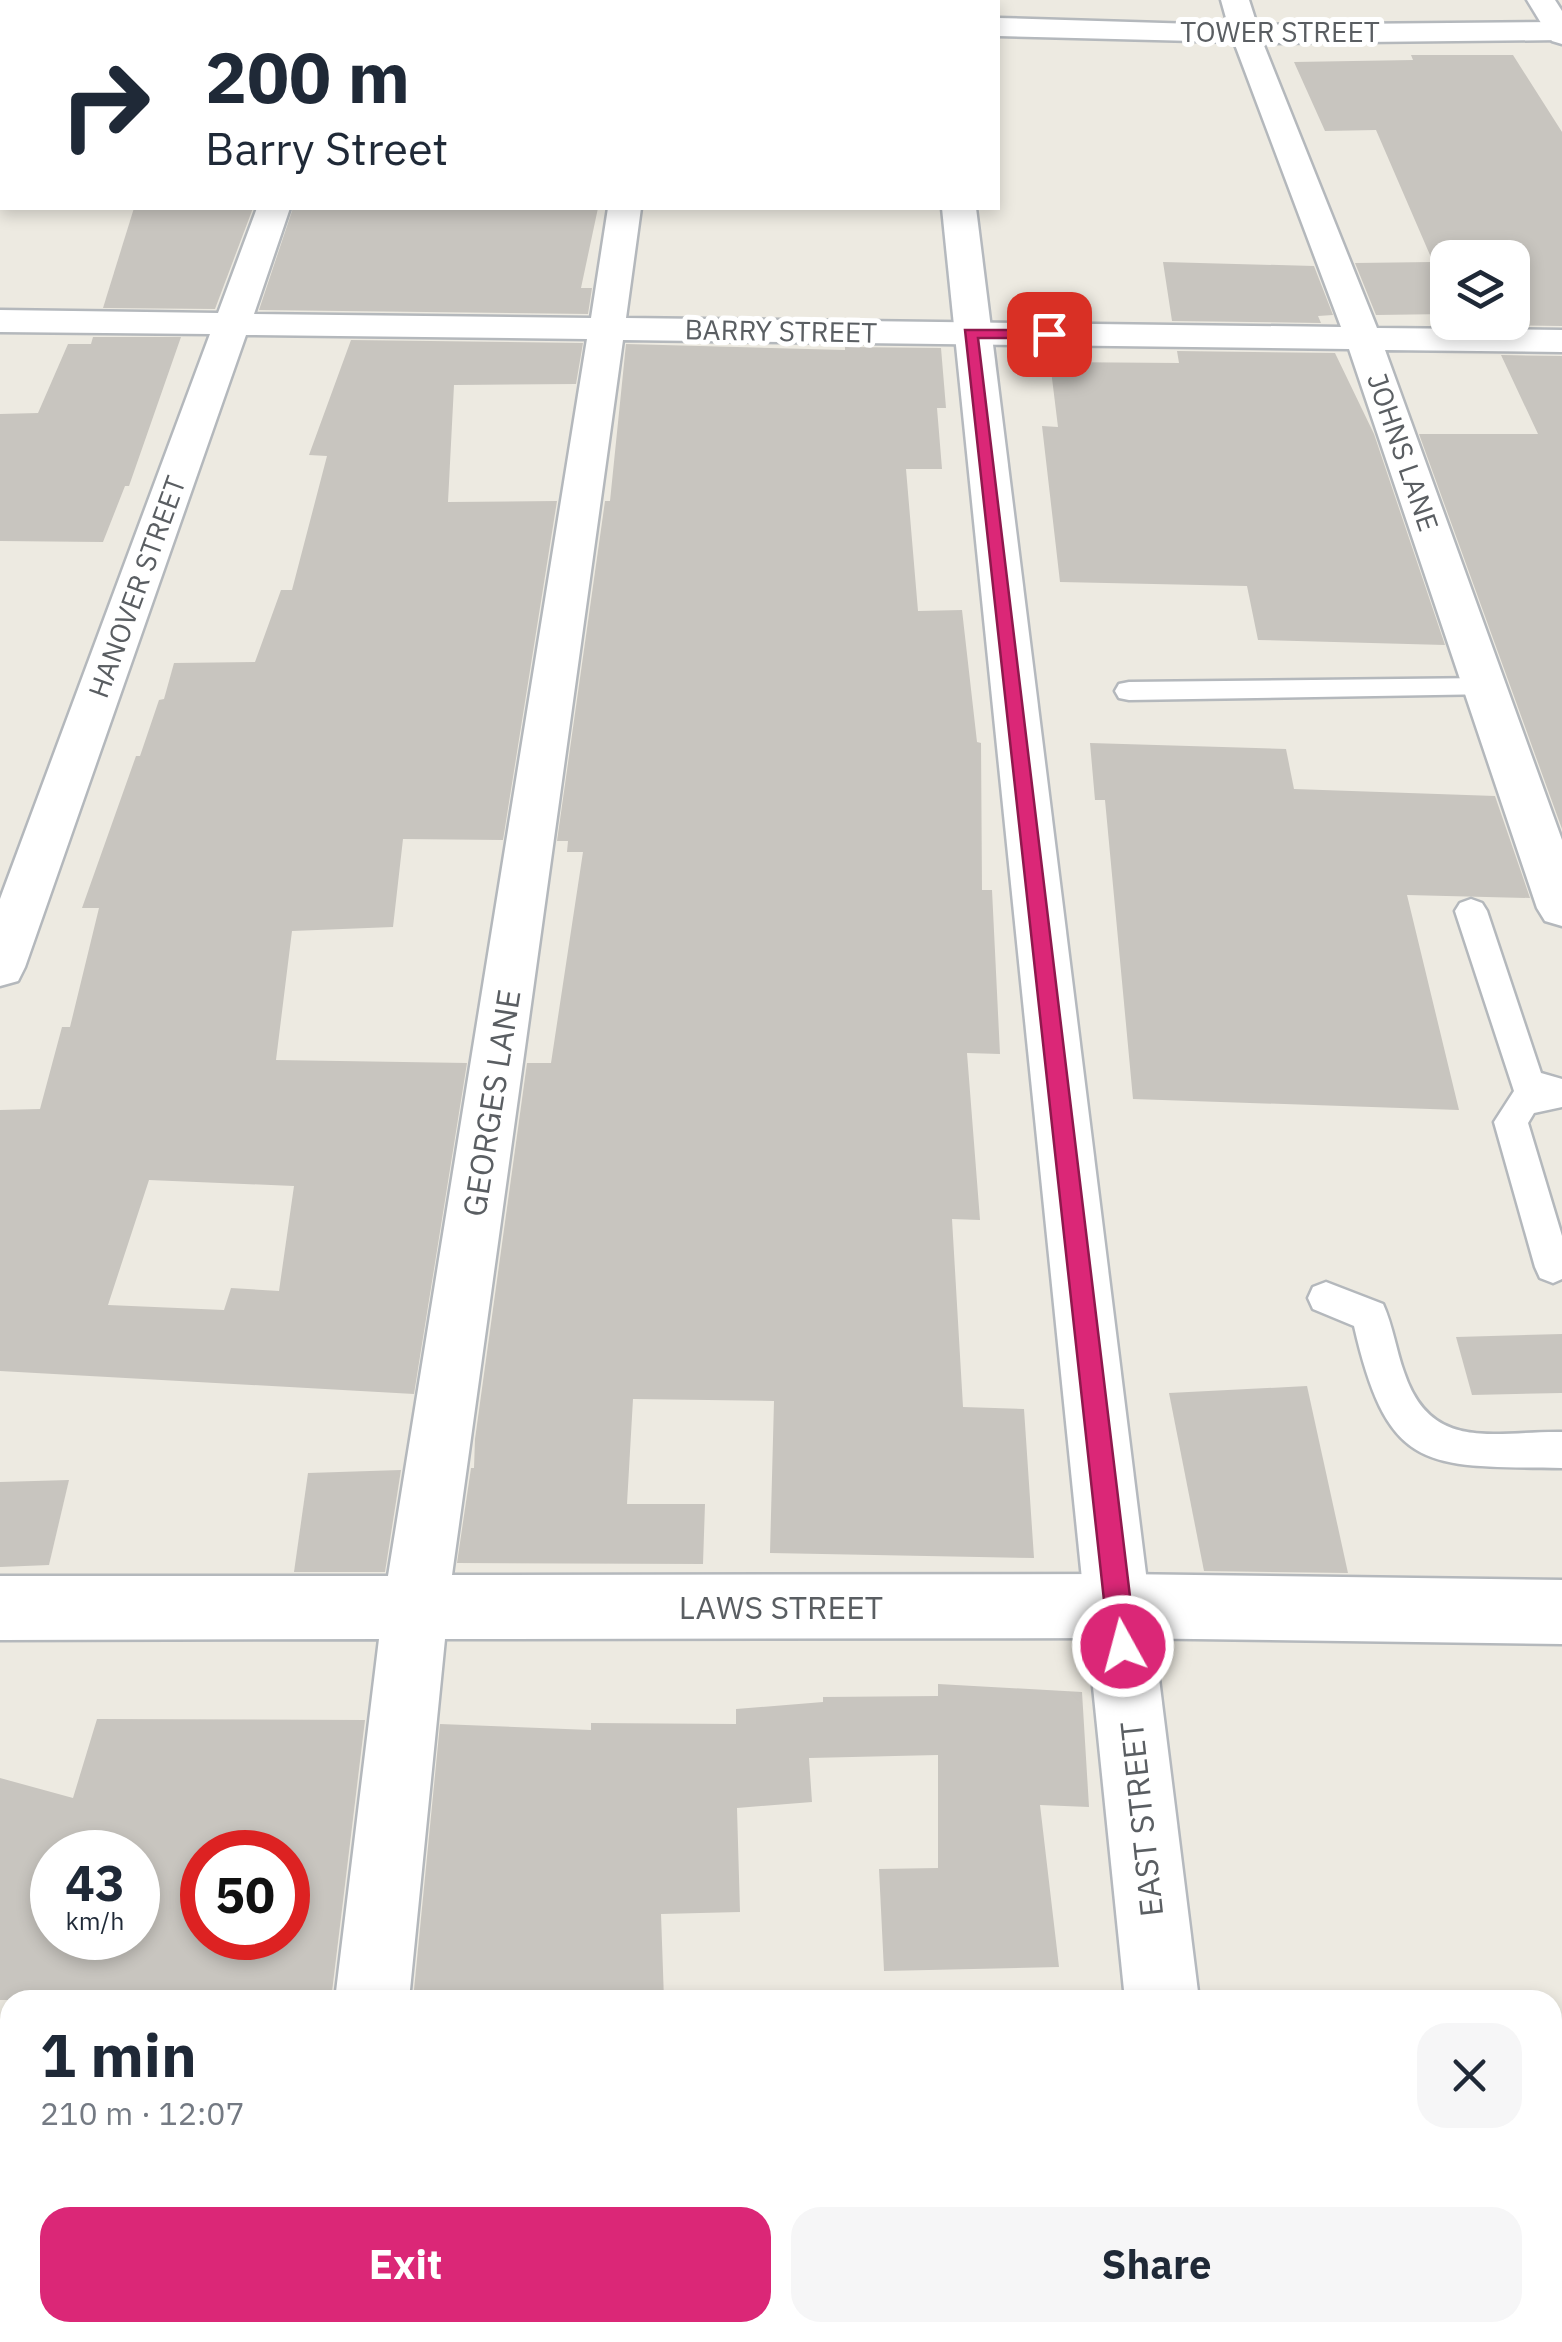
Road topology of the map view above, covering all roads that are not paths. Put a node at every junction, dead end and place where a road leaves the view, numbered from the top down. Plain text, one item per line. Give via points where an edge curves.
1 (1542, 0) edge
2 (1240, 17) edge
3 (1000, 27) edge
4 (1561, 32) edge
5 (273, 210) edge
6 (624, 210) edge
7 (958, 210) edge
8 (0, 320) edge
9 (231, 324) junction
10 (609, 328) junction
11 (970, 333) junction
12 (1363, 338) junction
13 (1562, 340) edge
14 (1485, 687) junction
15 (1128, 691) dead end
16 (1562, 908) edge
17 (1470, 911) dead end
18 (0, 967) edge
19 (1560, 1093) edge
20 (1553, 1267) dead end
21 (1326, 1298) dead end
22 (1562, 1450) edge
23 (1118, 1606) junction
24 (0, 1608) edge
25 (415, 1609) junction
26 (1562, 1612) edge
27 (373, 1990) edge
28 (1161, 1990) edge

1 - 4 street
2 - 3 street, TOWER STREET
2 - 4 street, TOWER STREET
2 - 12 street, JOHNS LANE
5 - 9 street, HANOVER STREET
6 - 10 street, GEORGES LANE
7 - 11 street, EAST STREET
8 - 9 street, BARRY STREET
9 - 10 street, BARRY STREET
9 - 18 street, HANOVER STREET
10 - 11 street, BARRY STREET
10 - 25 street, GEORGES LANE
11 - 12 street, BARRY STREET
11 - 23 street, EAST STREET
12 - 13 street, BARRY STREET
12 - 14 street, JOHNS LANE
14 - 15 lane
14 - 16 street, JOHNS LANE
17 - 19 lane via 1527,1084
19 - 20 lane via 1524,1102 1511,1122
21 - 22 lane via 1370,1316 1385,1377 1412,1429 1441,1446
23 - 25 street, LAWS STREET
23 - 26 street, LAWS STREET
23 - 28 street, EAST STREET
24 - 25 street, LAWS STREET
25 - 27 street, GEORGES LANE

